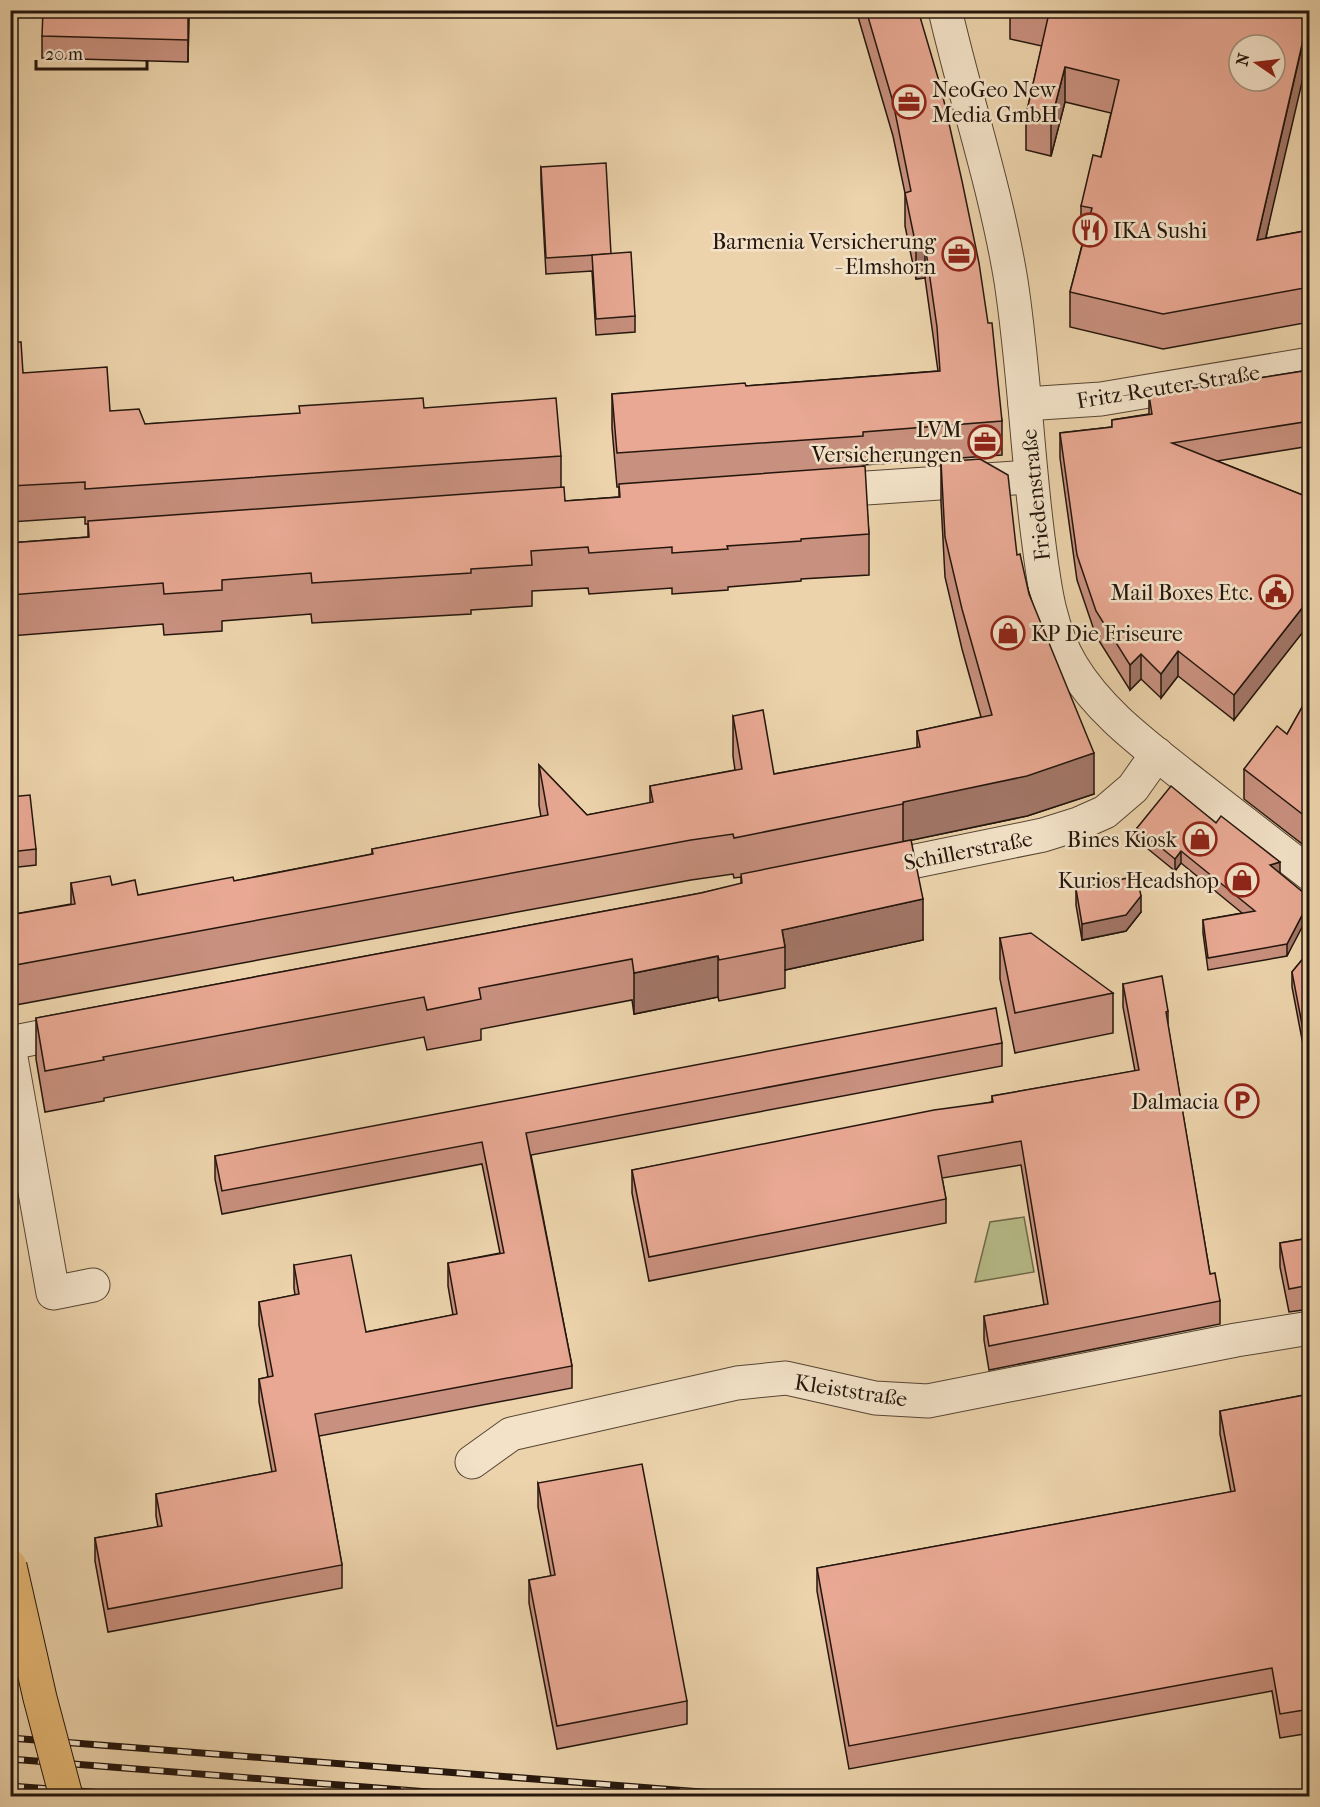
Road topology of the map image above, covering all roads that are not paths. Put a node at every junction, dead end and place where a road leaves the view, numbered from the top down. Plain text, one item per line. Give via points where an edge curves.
1 (945, 10) edge
2 (1310, 364) edge
3 (1025, 404) junction
4 (1030, 477) junction
5 (788, 493) edge
6 (1158, 754) junction
7 (1310, 874) edge
8 (845, 875) edge
9 (105, 1024) edge
10 (10, 1043) edge
11 (10, 1052) edge
12 (93, 1285) dead end
13 (1310, 1328) edge
14 (472, 1462) dead end
15 (10, 1566) edge
16 (66, 1797) edge

1 - 3 street, Friedenstraße via 992,185 1011,280
2 - 3 street, Fritz-Reuter-Straße via 1101,399
3 - 4 street, Friedenstraße
4 - 5 street
4 - 6 street, Friedenstraße via 1055,632 1090,692 1121,726
6 - 7 street, Friedenstraße
6 - 8 street, Schillerstraße via 1133,788 1105,812 1078,825 1043,836
9 - 10 street
11 - 12 street via 53,1293
13 - 14 street, Kleiststraße via 928,1401 875,1398 786,1378 737,1383 511,1434
15 - 16 main road, bridge

